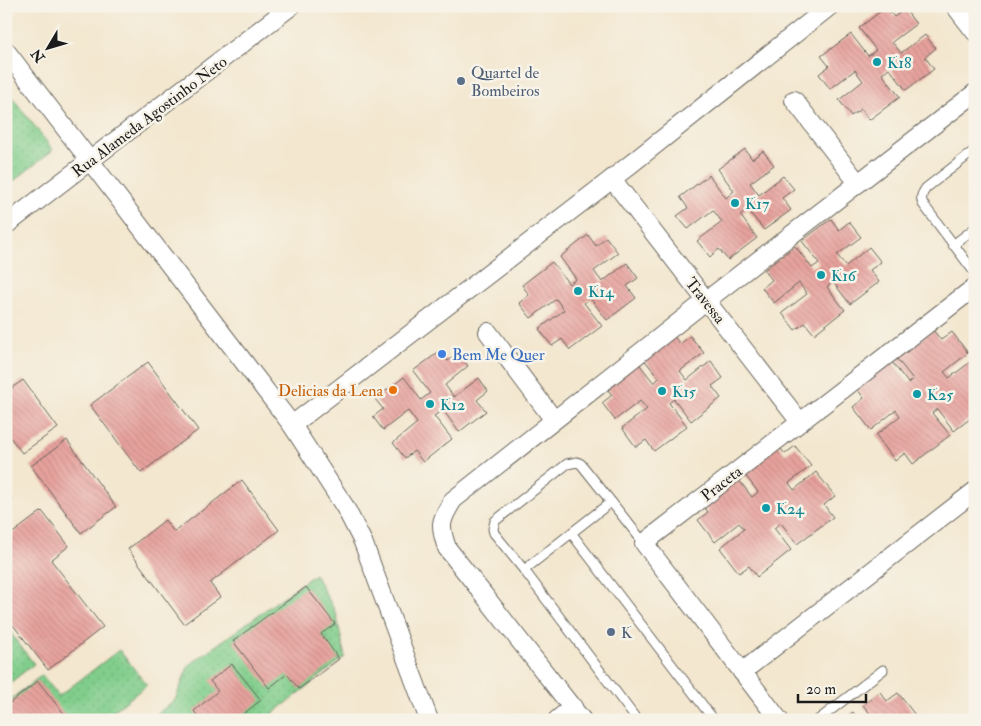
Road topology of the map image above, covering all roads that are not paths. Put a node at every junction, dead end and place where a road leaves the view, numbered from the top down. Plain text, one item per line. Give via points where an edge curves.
1 (291, 6) edge
2 (830, 6) edge
3 (956, 6) edge
4 (975, 32) edge
5 (6, 51) edge
6 (975, 94) edge
7 (794, 100) dead end
8 (975, 150) edge
9 (89, 161) junction
10 (612, 179) junction
11 (858, 183) junction
12 (6, 225) edge
13 (975, 228) edge
14 (953, 245) junction
15 (975, 273) edge
16 (975, 287) edge
17 (707, 300) junction
18 (488, 332) dead end
19 (554, 420) junction
20 (800, 422) junction
21 (292, 425) junction
22 (975, 491) edge
23 (611, 502) junction
24 (572, 534) junction
25 (644, 543) junction
26 (524, 570) junction
27 (883, 670) dead end
28 (742, 672) junction
29 (578, 714) edge
30 (774, 718) edge
31 (430, 720) edge
32 (557, 720) edge
33 (637, 720) edge
34 (714, 720) edge
35 (818, 720) edge

1 - 9 street, Rua Alameda Agostinho Neto
2 - 10 street
3 - 4 street
5 - 9 street
6 - 11 street
7 - 11 street
8 - 14 lane via 922,194 923,204
9 - 12 street, Rua Alameda Agostinho Neto
9 - 21 street
10 - 17 street, Travessa
10 - 21 street
11 - 17 street
13 - 14 lane
14 - 15 lane
16 - 20 street, Praceta
17 - 19 street
17 - 20 street, Travessa
18 - 19 street
19 - 29 street via 452,500 442,516 440,530 447,548
20 - 25 street, Praceta
21 - 31 street via 357,530
22 - 28 street
23 - 24 lane
23 - 25 lane
23 - 26 lane via 581,464 567,464 493,525 494,533
24 - 26 lane
24 - 34 lane
25 - 28 street
26 - 33 lane
27 - 35 lane
28 - 30 street
29 - 32 street

